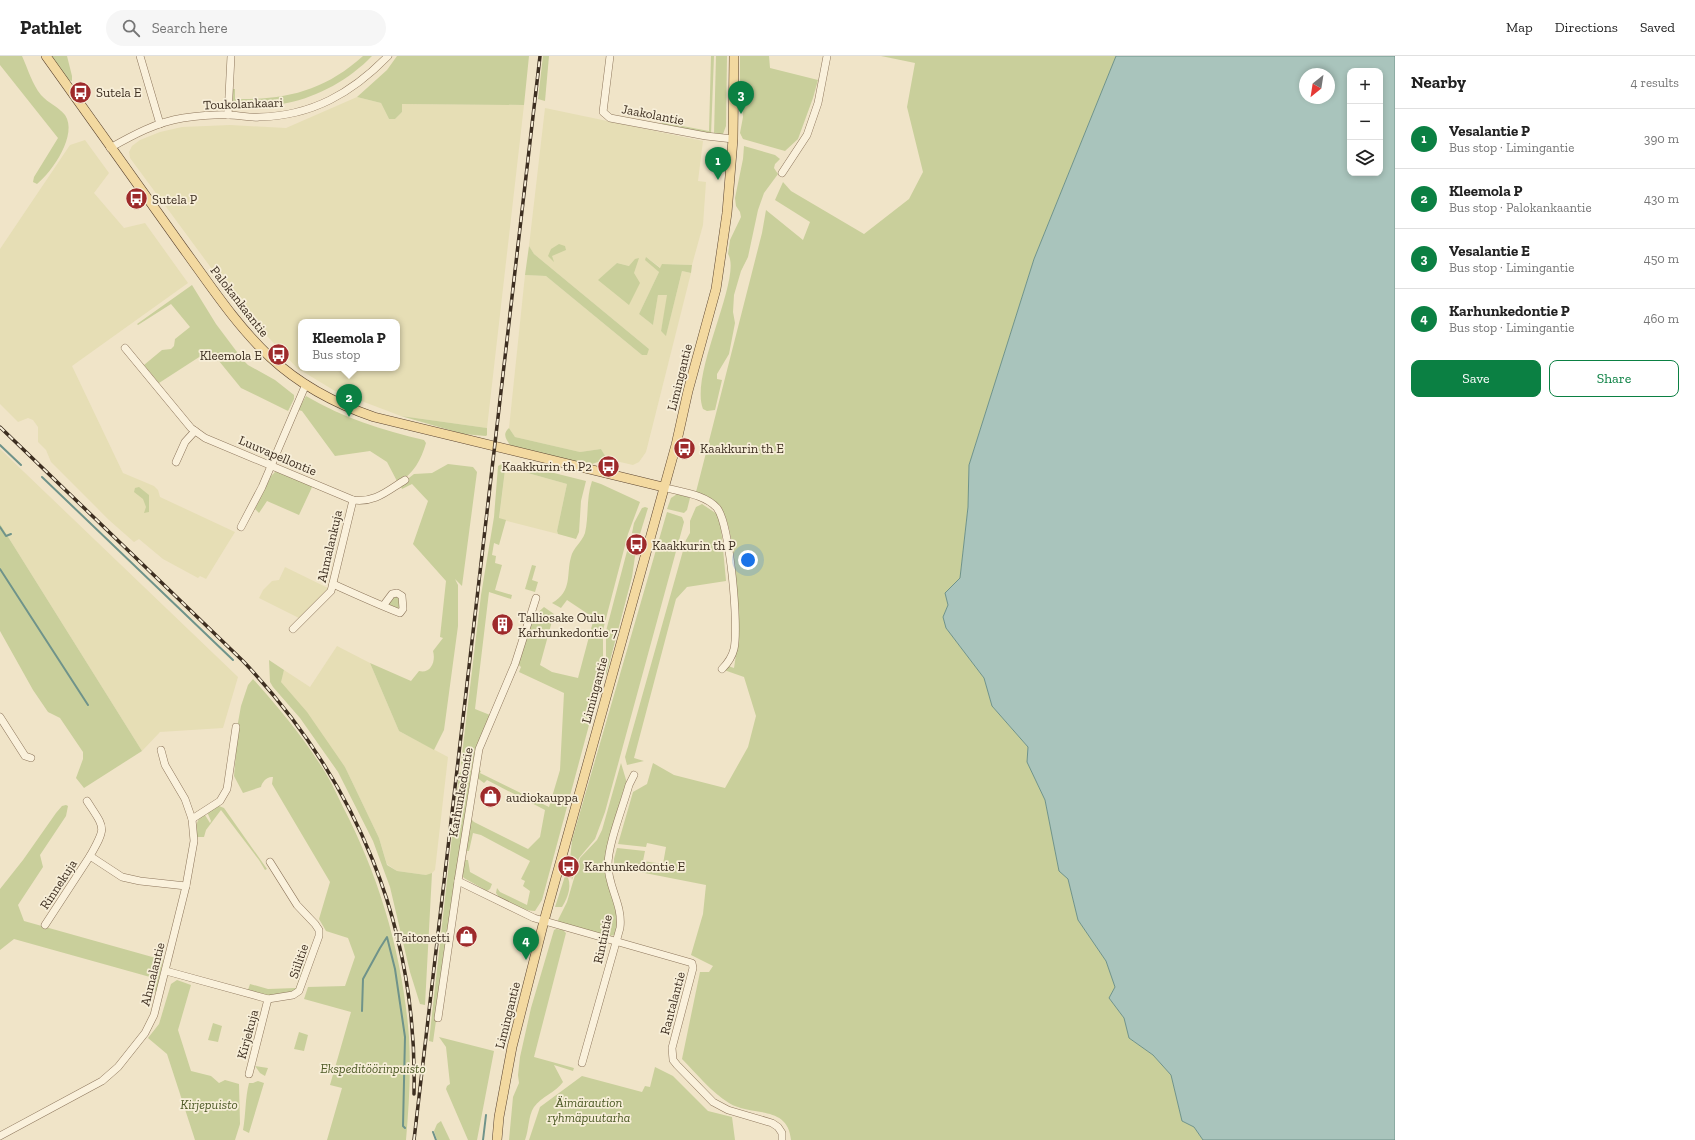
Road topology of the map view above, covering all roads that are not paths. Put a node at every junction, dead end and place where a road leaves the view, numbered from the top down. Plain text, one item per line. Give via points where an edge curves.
1 (46, 56) edge
2 (140, 56) edge
3 (231, 56) edge
4 (388, 56) edge
5 (610, 56) edge
6 (734, 56) edge
7 (827, 56) edge
8 (228, 115) junction
9 (160, 124) junction
10 (733, 139) junction
11 (110, 148) junction
12 (782, 173) dead end
13 (125, 348) dead end
14 (306, 384) junction
15 (195, 431) junction
16 (176, 462) dead end
17 (271, 466) junction
18 (405, 480) dead end
19 (663, 488) junction
20 (353, 500) junction
21 (241, 527) dead end
22 (333, 584) junction
23 (536, 598) dead end
24 (383, 606) dead end
25 (293, 630) dead end
26 (722, 669) dead end
27 (0, 717) edge
28 (236, 727) dead end
29 (161, 750) dead end
30 (31, 758) dead end
31 (634, 775) dead end
32 (87, 801) dead end
33 (192, 819) junction
34 (90, 856) junction
35 (270, 862) dead end
36 (458, 881) junction
37 (186, 886) junction
38 (544, 921) junction
39 (45, 925) dead end
40 (616, 941) junction
41 (166, 971) junction
42 (268, 999) junction
43 (438, 1018) dead end
44 (582, 1063) dead end
45 (248, 1074) dead end
46 (2, 1135) edge
47 (497, 1140) edge
48 (782, 1140) edge

1 - 11 main road, Palokankaantie
2 - 9 street
3 - 8 street
4 - 8 street, Toukolankaari via 360,82 333,99 314,107 258,118
5 - 10 street, Jaakolantie via 603,112 610,118
6 - 10 main road, Limingantie
7 - 12 street via 818,103 807,135
8 - 9 street, Toukolankaari via 181,119
9 - 11 street, Toukolankaari via 133,134
10 - 19 main road, Limingantie via 727,213 716,289
11 - 14 main road, Palokankaantie via 240,326 270,357
13 - 15 street, Luuvapellontie
14 - 17 street
14 - 19 main road, Palokankaantie via 355,410 395,423
15 - 16 street via 185,442
15 - 17 street, Luuvapellontie via 205,438
17 - 20 street, Luuvapellontie
17 - 21 street
18 - 20 street via 373,499
19 - 26 street via 693,495 708,502 717,509 723,520 731,566 736,630 734,648
19 - 38 main road, Limingantie
20 - 22 street, Ahmalankuja
22 - 24 street
22 - 25 street, Ahmalankuja via 326,598
23 - 36 street, Karhunkedontie via 515,664 479,749
27 - 30 street via 25,756
28 - 33 street via 227,789 220,801
29 - 33 street, Ahmalantie via 165,764
31 - 40 street, Rintintie via 609,859 609,870 620,914 620,928
32 - 34 street, Rinnekuja via 103,830
33 - 37 street, Ahmalantie via 194,841
34 - 37 street, Rinnekuja via 122,877
34 - 39 street, Rinnekuja
35 - 42 street, Siilitie via 297,905 315,924 319,934 299,991 293,995
36 - 38 street
36 - 43 street, Karhunkedontie
37 - 41 street, Ahmalantie
38 - 40 street, Rantalantie
38 - 47 main road, Limingantie via 512,1047
40 - 44 street, Rintintie
40 - 48 street, Rantalantie via 692,963 693,968 672,1048 673,1060 713,1102 728,1110 772,1123 782,1133
41 - 42 street, Siilitie
41 - 46 street, Ahmalantie via 150,1024 118,1067 102,1081
42 - 45 street, Kirjekuja

